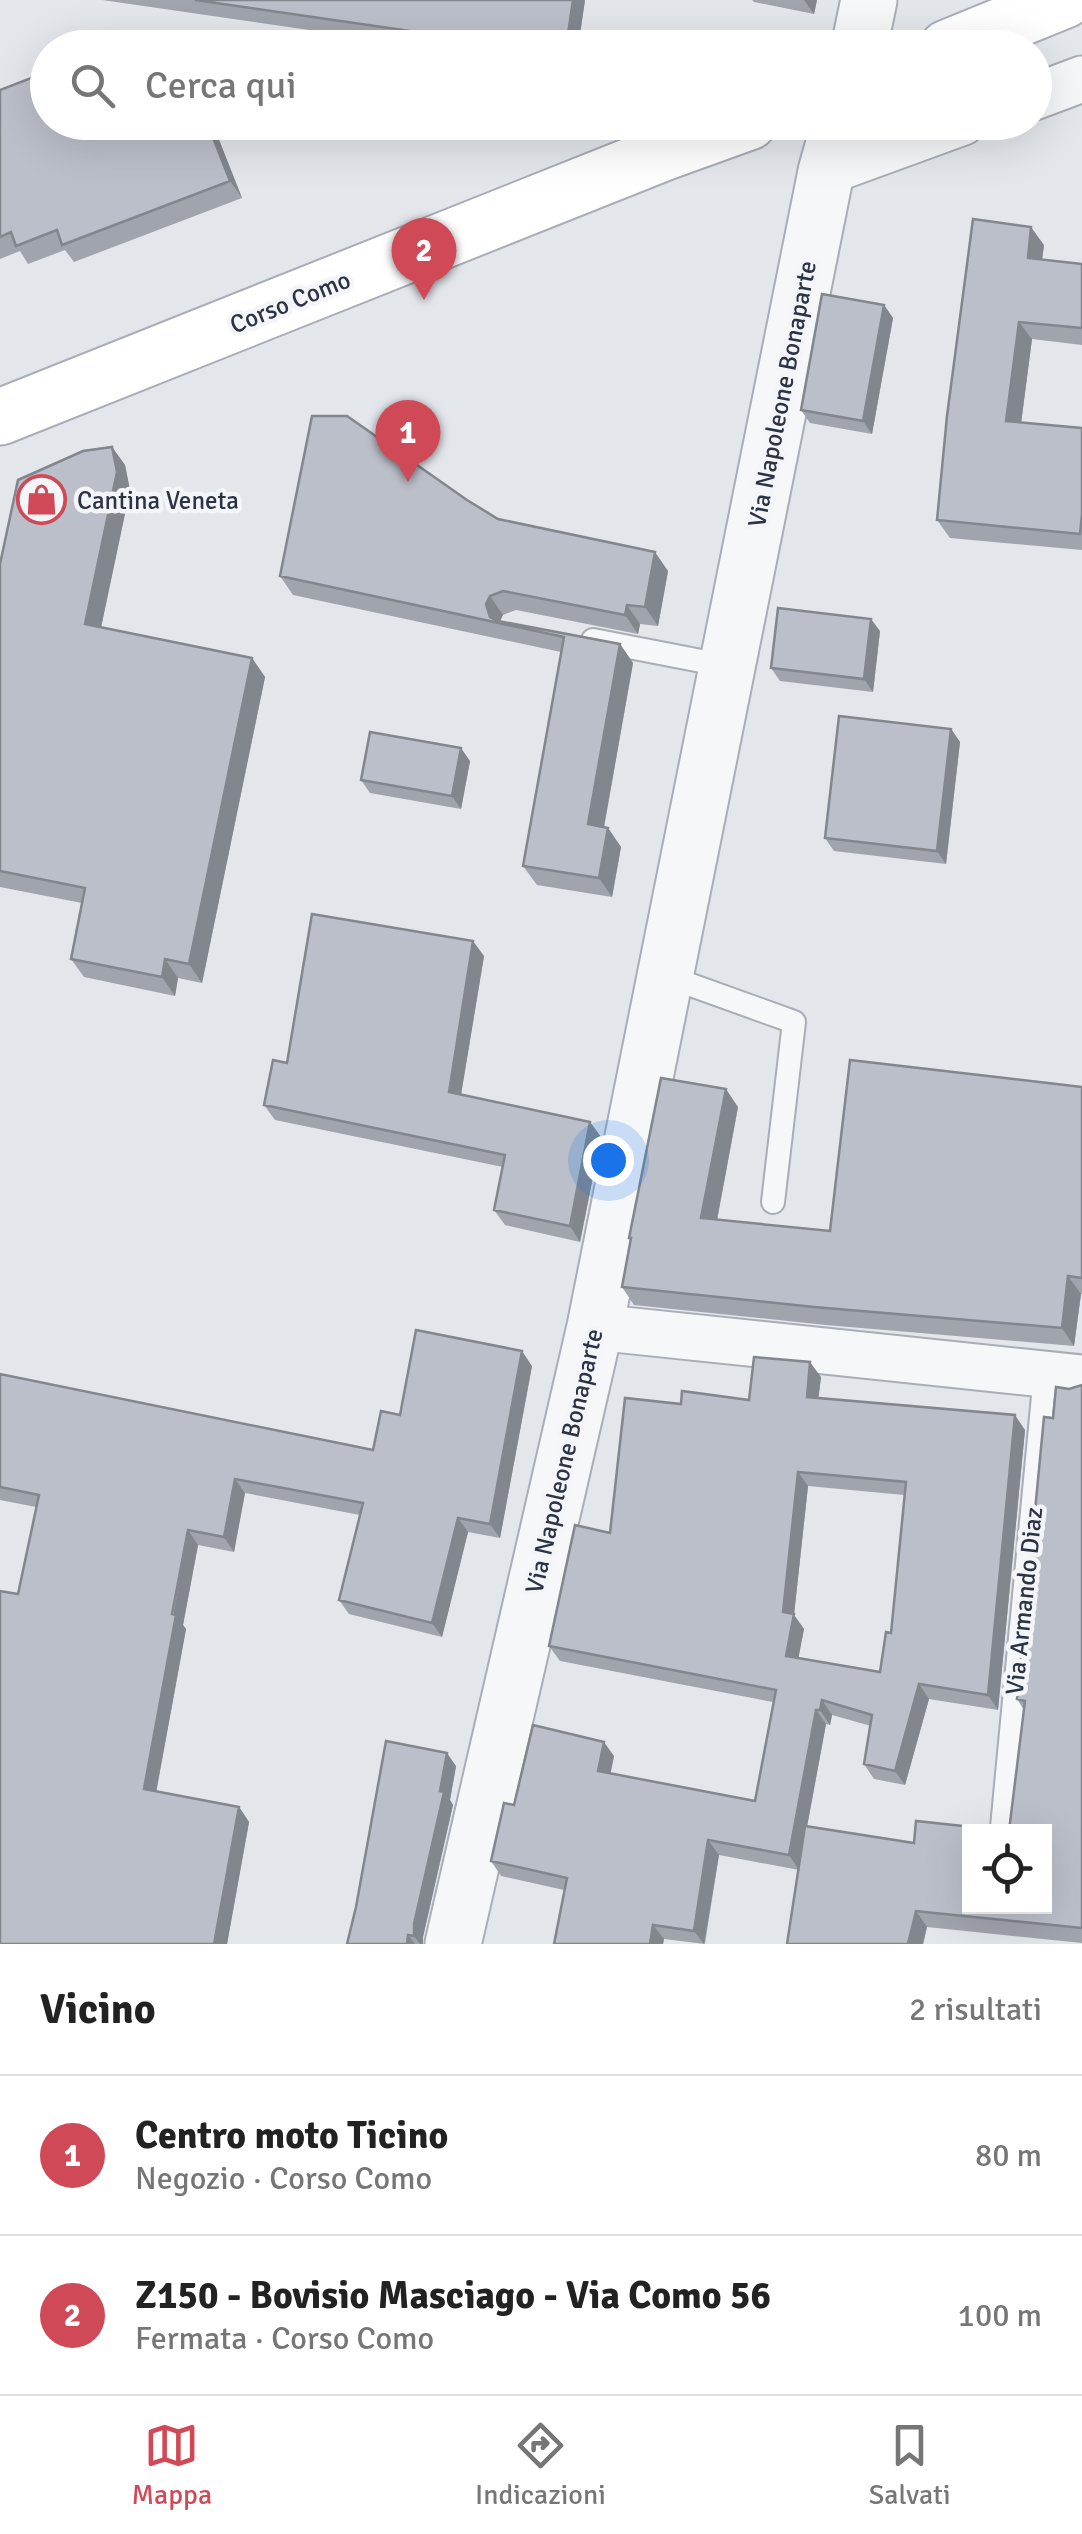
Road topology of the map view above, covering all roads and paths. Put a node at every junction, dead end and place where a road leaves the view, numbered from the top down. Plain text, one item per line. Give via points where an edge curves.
1 (870, 0) edge
2 (1065, 0) edge
3 (863, 30) edge
4 (991, 30) edge
5 (1082, 79) edge
6 (1052, 90) edge
7 (699, 140) edge
8 (870, 140) edge
9 (833, 147) edge
10 (0, 417) edge
11 (572, 636) edge
12 (728, 666) junction
13 (666, 976) junction
14 (774, 1202) dead end
15 (595, 1327) junction
16 (1064, 1376) edge
17 (1002, 1824) edge
18 (453, 1944) edge

1 - 3 street
2 - 4 main road
5 - 6 street
7 - 10 main road, Corso Como
8 - 9 street
9 - 12 street, Via Napoleone Bonaparte
11 - 12 lane
12 - 13 street, Via Napoleone Bonaparte
13 - 14 lane via 794,1022
13 - 15 street, Via Napoleone Bonaparte
15 - 16 street, Via Armando Diaz
15 - 18 street, Via Napoleone Bonaparte
16 - 17 lane, Via Armando Diaz

